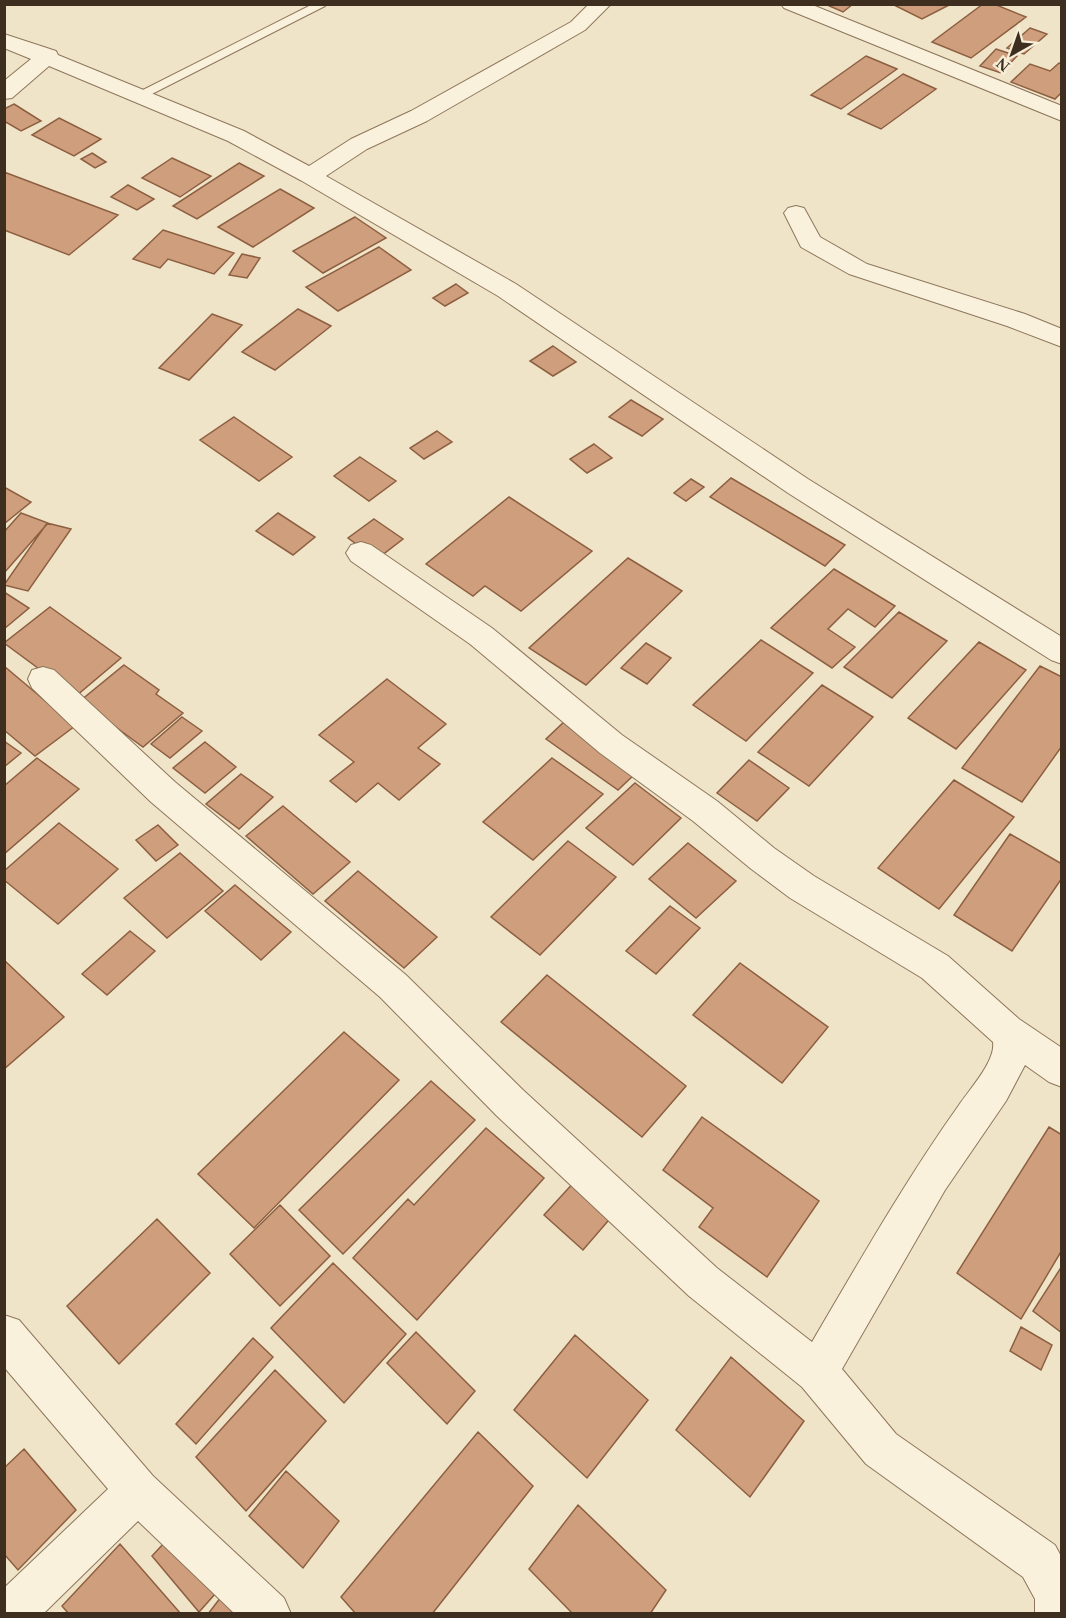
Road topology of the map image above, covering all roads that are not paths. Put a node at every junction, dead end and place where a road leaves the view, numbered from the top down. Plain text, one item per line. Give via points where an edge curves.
1 (601, 4) edge
2 (791, 4) edge
3 (319, 6) edge
4 (4, 40) edge
5 (48, 56) junction
6 (4, 93) edge
7 (139, 95) junction
8 (1062, 114) edge
9 (310, 176) junction
10 (796, 213) dead end
11 (1062, 339) edge
12 (361, 553) dead end
13 (1062, 651) edge
14 (43, 680) dead end
15 (1006, 1031) junction
16 (1062, 1070) edge
17 (4, 1335) edge
18 (817, 1372) junction
19 (138, 1491) junction
20 (1050, 1567) edge
21 (10, 1614) edge
22 (268, 1614) edge
23 (1058, 1614) edge

1 - 9 street via 578,26 419,117 359,144
2 - 8 street
3 - 7 lane
4 - 5 street
5 - 6 street
5 - 7 street
7 - 9 street via 236,136
9 - 13 street via 507,290 798,486
10 - 11 street via 810,242 858,269 1016,320
12 - 15 street via 481,636 611,744 802,887 935,968
14 - 18 street via 163,792 393,986 510,1103 703,1282
15 - 16 street
15 - 18 street via 1012,1045 1009,1060 993,1089 931,1177
17 - 19 street
18 - 20 street via 881,1449
19 - 21 street
19 - 22 street
20 - 23 street

